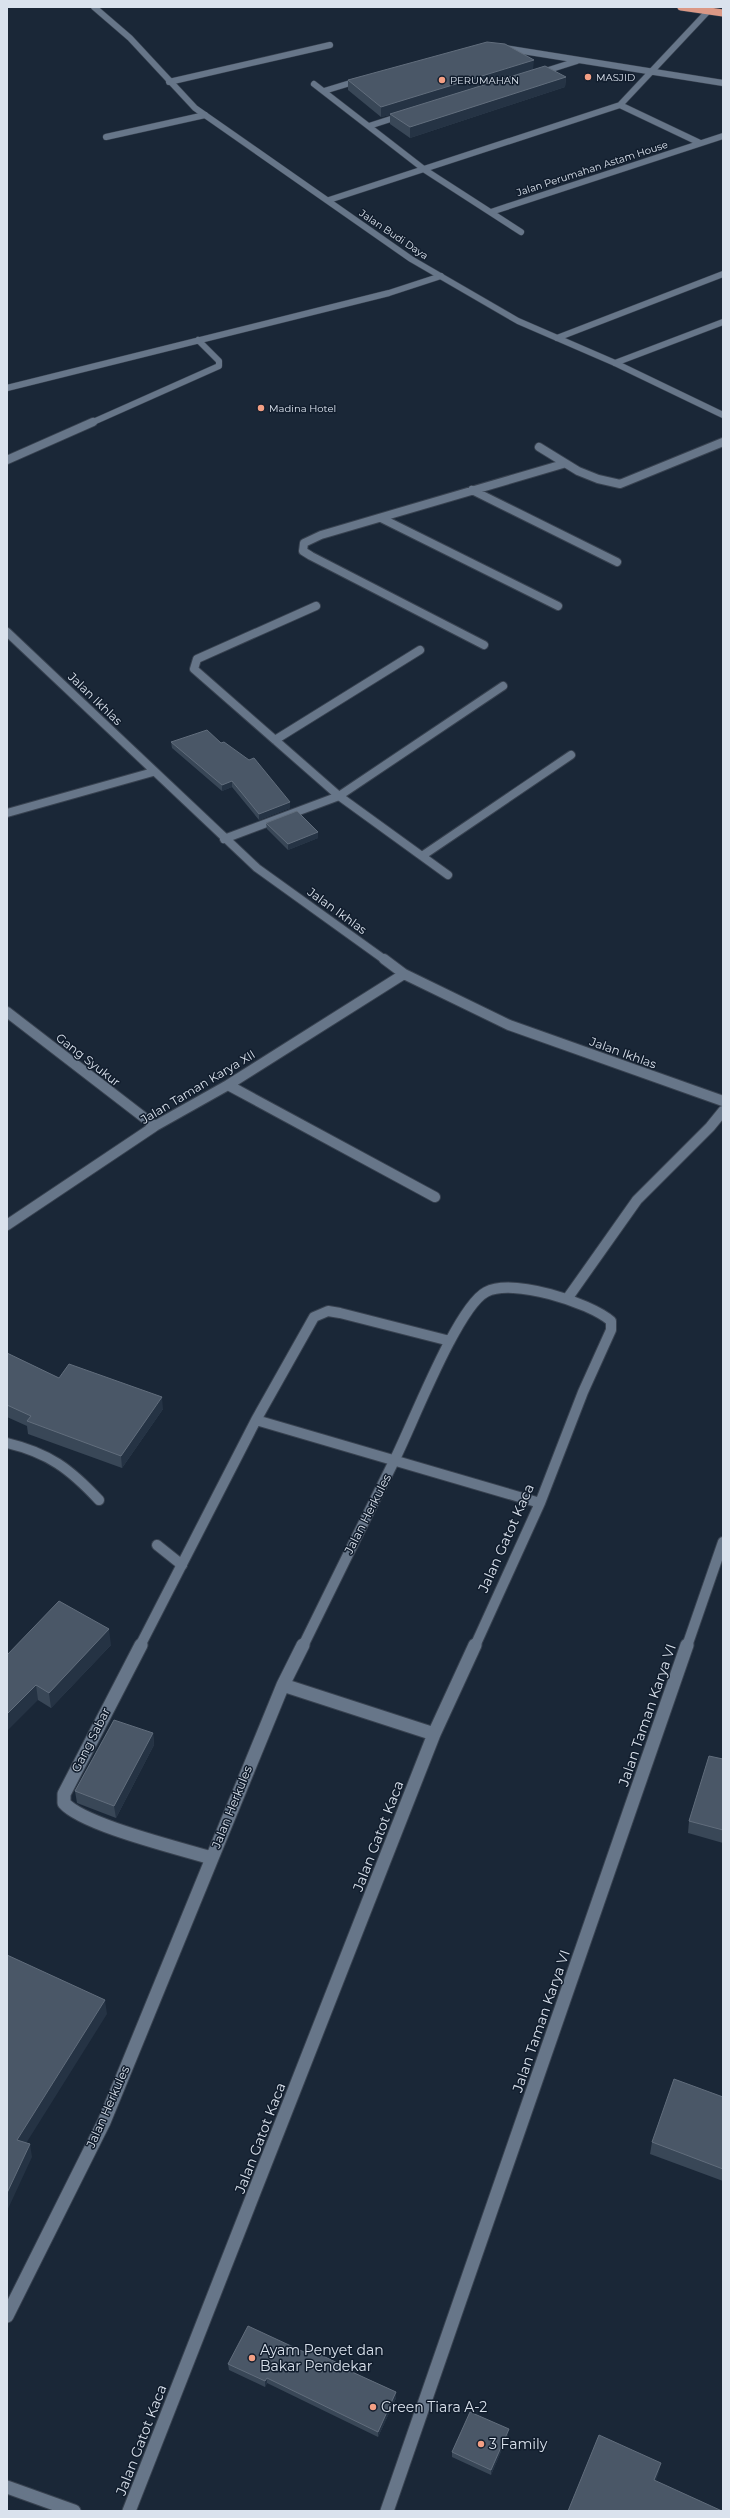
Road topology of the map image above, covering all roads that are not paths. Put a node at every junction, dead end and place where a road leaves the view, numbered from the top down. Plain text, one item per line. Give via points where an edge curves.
1 (94, 7) edge
2 (681, 7) edge
3 (709, 9) edge
4 (723, 13) edge
5 (330, 45) dead end
6 (495, 47) edge
7 (579, 61) junction
8 (648, 72) junction
9 (534, 75) edge
10 (368, 78) edge
11 (169, 82) junction
12 (723, 83) edge
13 (314, 84) dead end
14 (324, 91) junction
15 (620, 105) junction
16 (414, 112) edge
17 (205, 115) junction
18 (369, 126) junction
19 (723, 136) edge
20 (106, 138) dead end
21 (700, 143) junction
22 (425, 170) junction
23 (329, 200) junction
24 (491, 212) junction
25 (521, 232) dead end
26 (723, 274) edge
27 (441, 276) junction
28 (723, 322) edge
29 (557, 338) junction
30 (198, 340) junction
31 (615, 363) junction
32 (7, 388) edge
33 (723, 415) edge
34 (723, 442) edge
35 (539, 447) dead end
36 (7, 460) edge
37 (563, 464) junction
38 (472, 490) junction
39 (381, 518) junction
40 (617, 562) dead end
41 (316, 606) dead end
42 (558, 606) dead end
43 (7, 632) edge
44 (484, 646) dead end
45 (420, 650) dead end
46 (502, 686) dead end
47 (275, 740) junction
48 (571, 755) dead end
49 (153, 772) junction
50 (339, 796) junction
51 (7, 813) edge
52 (224, 839) junction
53 (422, 856) junction
54 (448, 874) dead end
55 (404, 974) junction
56 (7, 1012) edge
57 (228, 1085) junction
58 (723, 1101) edge
59 (723, 1111) edge
60 (155, 1126) junction
61 (435, 1197) dead end
62 (7, 1225) edge
63 (567, 1299) junction
64 (471, 1305) joint
65 (450, 1341) junction
66 (256, 1420) junction
67 (7, 1443) edge
68 (395, 1460) junction
69 (98, 1500) dead end
70 (540, 1502) junction
71 (723, 1542) edge
72 (157, 1545) dead end
73 (182, 1565) junction
74 (283, 1685) junction
75 (434, 1734) junction
76 (211, 1858) junction
77 (7, 2316) edge
78 (7, 2487) edge
79 (74, 2511) edge
80 (129, 2511) edge
81 (387, 2511) edge

1 - 11 street, Jalan Budi Daya via 130,38
2 - 3 highway
3 - 4 highway
3 - 8 street
5 - 11 street
6 - 7 street
7 - 8 street
7 - 9 street
8 - 12 street
8 - 15 street
10 - 14 street
11 - 17 street, Jalan Budi Daya
13 - 14 street
14 - 18 street
15 - 21 street, Jalan Perumahan Astam House
15 - 22 street
16 - 18 street
17 - 20 street
17 - 23 street, Jalan Budi Daya
18 - 22 street
19 - 21 street, Jalan Perumahan Astam House
21 - 24 street, Jalan Perumahan Astam House
22 - 23 street
22 - 24 street
23 - 27 street, Jalan Budi Daya via 411,260
24 - 25 street
26 - 29 street
27 - 29 street, Jalan Budi Daya via 518,321
27 - 30 street via 389,293
28 - 31 street
29 - 31 street, Jalan Budi Daya
30 - 32 street
30 - 36 street via 220,365
31 - 33 street, Jalan Budi Daya
34 - 37 street via 620,484 608,483
35 - 37 street
37 - 38 street
38 - 39 street
38 - 40 street
39 - 42 street
39 - 44 street via 309,540 304,543 303,551
41 - 47 street via 197,659 194,665 194,669
43 - 49 street, Jalan Ikhlas
45 - 47 street
46 - 50 street
47 - 50 street
48 - 53 street
49 - 51 street
49 - 52 street, Jalan Ikhlas
50 - 52 street
50 - 53 street
52 - 55 street, Jalan Ikhlas via 257,868
53 - 54 street
55 - 57 street, Jalan Taman Karya XII
55 - 58 street, Jalan Ikhlas via 509,1025
56 - 60 street, Gang Syukur
57 - 60 street, Jalan Taman Karya XII
57 - 61 street
59 - 63 street via 637,1200
60 - 62 street, Jalan Taman Karya XII
63 - 64 street, Jalan Gatot Kaca via 518,1287 486,1292
63 - 70 street, Jalan Gatot Kaca via 602,1313 611,1322 611,1330 583,1392
64 - 65 street, Jalan Herkules
65 - 66 street, Gang Sabar via 340,1313 321,1312 314,1316
65 - 68 street, Jalan Herkules
66 - 68 street
66 - 73 street, Gang Sabar
67 - 69 street via 32,1448 55,1459 72,1471
68 - 70 street
68 - 74 street, Jalan Herkules
70 - 75 street, Jalan Gatot Kaca
71 - 81 street, Jalan Taman Karya VI
72 - 73 street
73 - 76 street, Gang Sabar via 77,1767 64,1794 64,1803 71,1811 108,1826
74 - 75 street
74 - 76 street, Jalan Herkules
75 - 80 street, Jalan Gatot Kaca
76 - 77 street, Jalan Herkules via 104,2122
78 - 79 street

